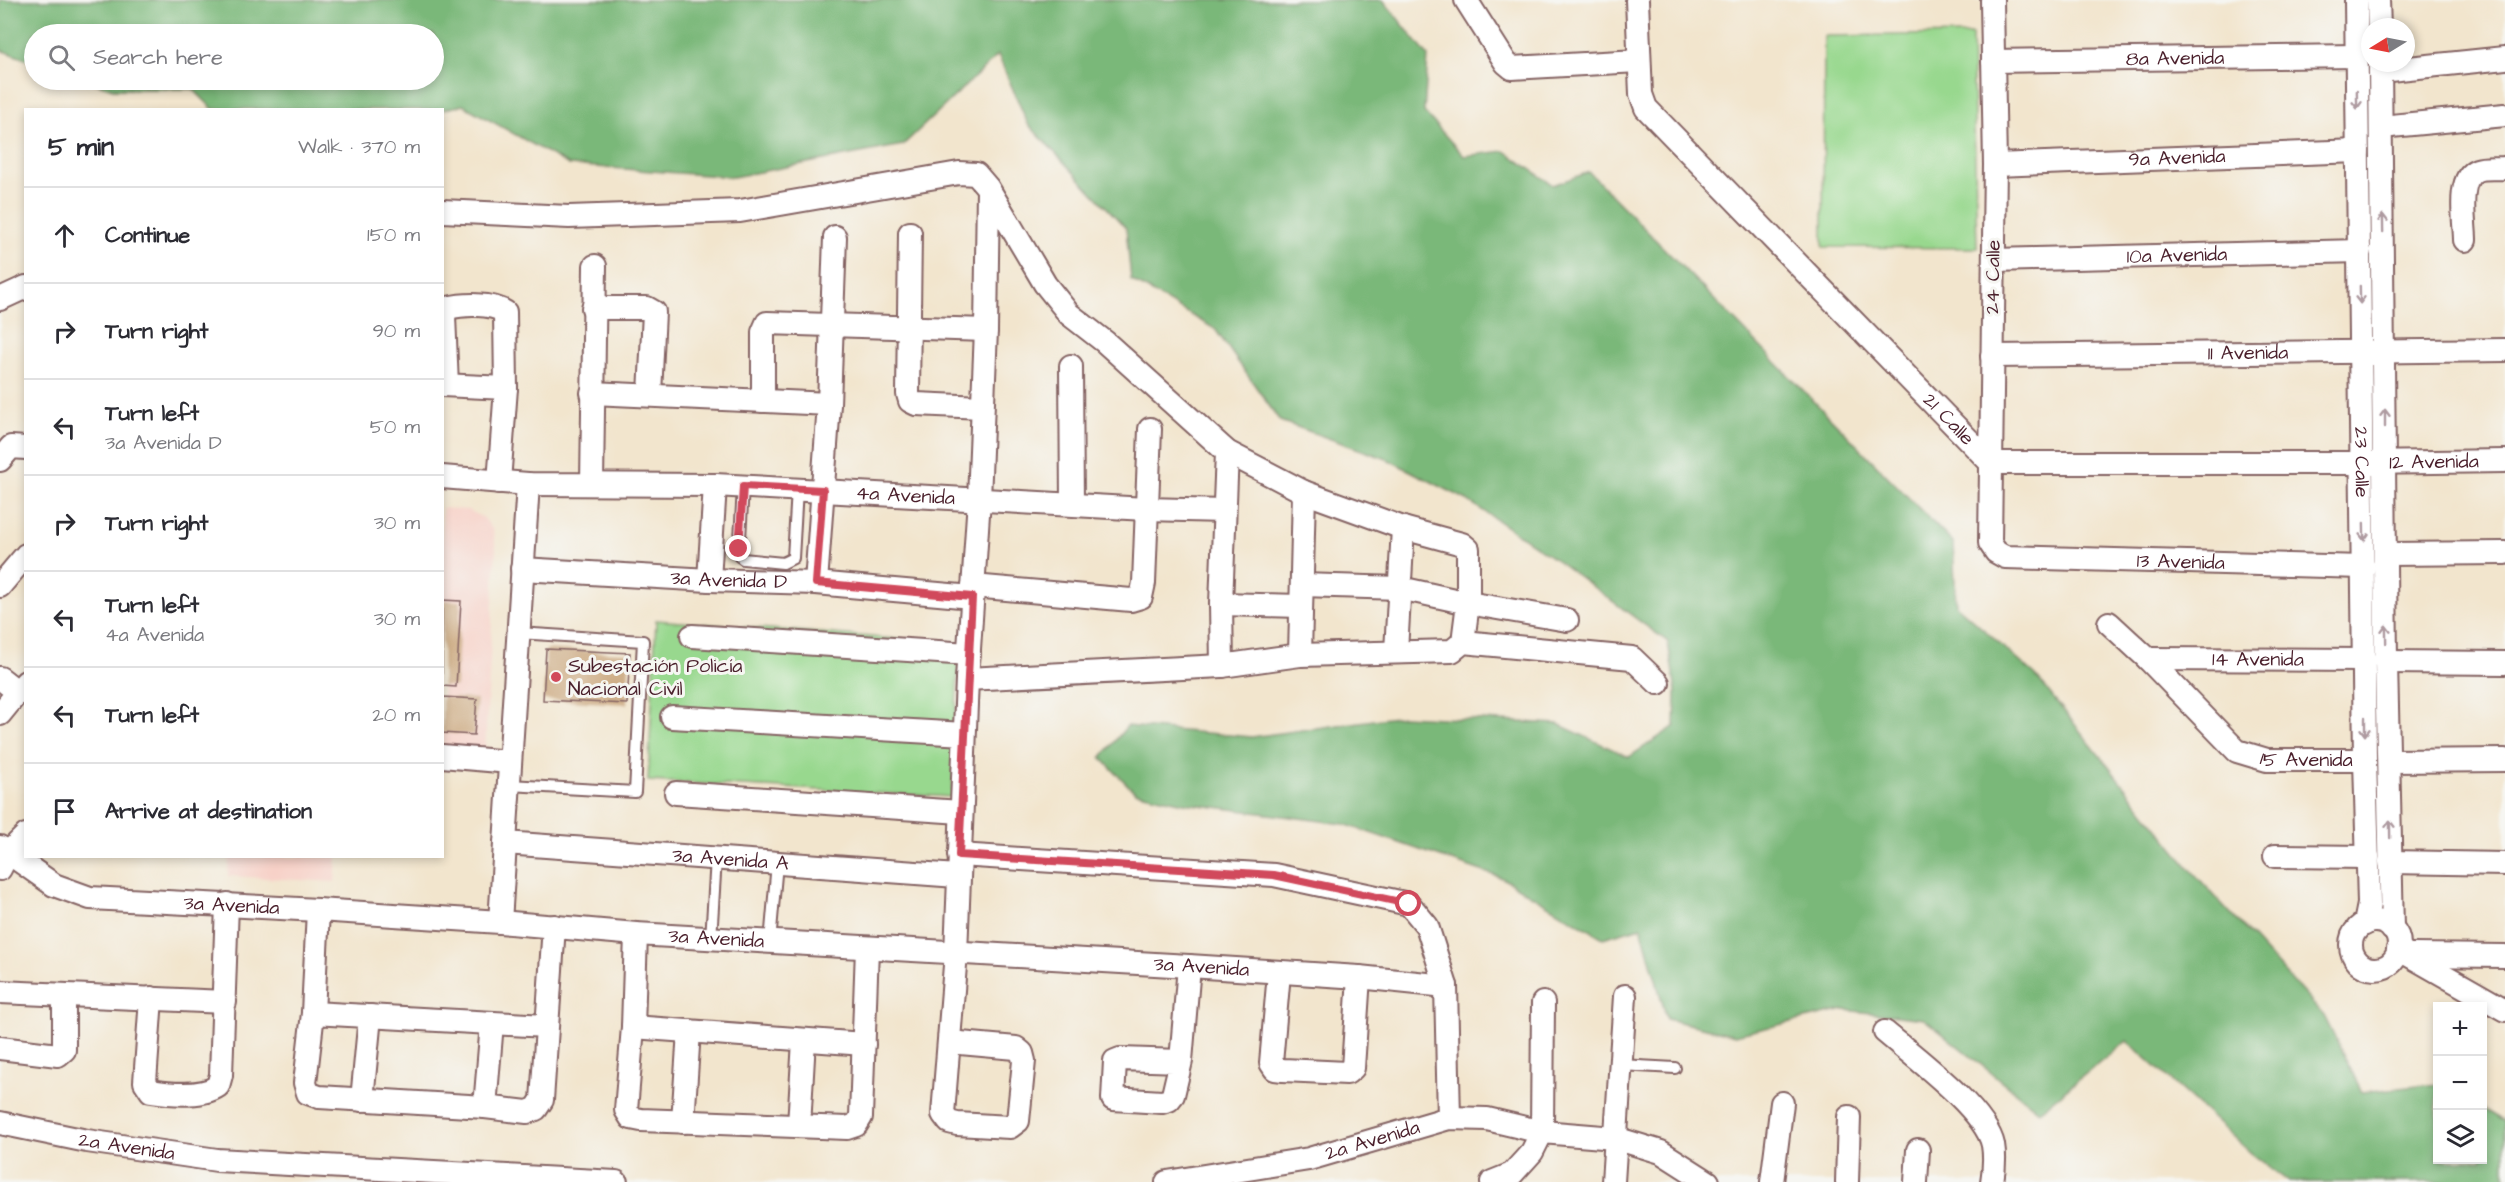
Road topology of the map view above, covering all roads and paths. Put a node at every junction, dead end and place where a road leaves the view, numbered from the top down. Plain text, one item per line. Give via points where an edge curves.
1 (1466, 0) edge
2 (1637, 0) edge
3 (1992, 0) edge
4 (2356, 0) edge
5 (2378, 0) edge
6 (2379, 18) edge
7 (2357, 57) junction
8 (2505, 58) edge
9 (1638, 61) junction
10 (1993, 61) junction
11 (2415, 64) edge
12 (2380, 72) edge
13 (2505, 115) edge
14 (2381, 127) junction
15 (2358, 151) junction
16 (1995, 165) junction
17 (2505, 168) edge
18 (988, 188) junction
19 (444, 211) edge
20 (910, 233) dead end
21 (835, 237) dead end
22 (2465, 240) dead end
23 (2360, 251) junction
24 (1994, 260) junction
25 (595, 266) dead end
26 (24, 288) edge
27 (0, 299) edge
28 (593, 308) junction
29 (831, 324) junction
30 (908, 327) junction
31 (986, 330) junction
32 (2505, 350) edge
33 (2385, 351) junction
34 (2361, 352) junction
35 (1992, 356) junction
36 (1071, 366) dead end
37 (445, 385) edge
38 (506, 388) junction
39 (592, 393) junction
40 (650, 394) junction
41 (763, 401) junction
42 (828, 404) junction
43 (982, 407) junction
44 (1150, 429) dead end
45 (1227, 452) junction
46 (2505, 461) edge
47 (1991, 463) junction
48 (2385, 463) junction
49 (2363, 464) junction
50 (444, 477) edge
51 (499, 482) junction
52 (528, 484) junction
53 (592, 484) junction
54 (715, 485) junction
55 (743, 486) junction
56 (797, 489) junction
57 (823, 490) junction
58 (1304, 492) junction
59 (979, 499) junction
60 (1072, 504) junction
61 (1146, 509) junction
62 (1224, 511) junction
63 (1403, 528) junction
64 (1996, 552) joint
65 (2505, 553) edge
66 (2385, 554) junction
67 (24, 561) edge
68 (2364, 567) junction
69 (522, 569) junction
70 (709, 580) junction
71 (816, 583) junction
72 (0, 586) edge
73 (1400, 588) junction
74 (972, 591) junction
75 (1302, 595) junction
76 (1468, 603) junction
77 (1221, 604) junction
78 (1567, 620) dead end
79 (2109, 623) dead end
80 (518, 633) junction
81 (692, 636) dead end
82 (1463, 642) junction
83 (1396, 651) junction
84 (969, 654) junction
85 (1300, 655) junction
86 (2148, 659) junction
87 (2376, 661) junction
88 (2505, 663) edge
89 (1221, 666) junction
90 (0, 678) edge
91 (967, 679) junction
92 (1658, 683) dead end
93 (22, 687) edge
94 (0, 714) edge
95 (672, 717) dead end
96 (964, 734) junction
97 (444, 757) edge
98 (2365, 760) junction
99 (2505, 760) edge
100 (2389, 761) junction
101 (509, 773) junction
102 (676, 794) dead end
103 (961, 812) junction
104 (24, 837) edge
105 (505, 843) junction
106 (3, 856) edge
107 (2276, 856) dead end
108 (716, 858) junction
109 (2379, 859) junction
110 (777, 863) junction
111 (2505, 864) edge
112 (958, 866) junction
113 (227, 904) junction
114 (318, 910) junction
115 (500, 922) junction
116 (2365, 924) junction
117 (554, 926) junction
118 (636, 934) junction
119 (711, 939) junction
120 (770, 942) junction
121 (2400, 944) junction
122 (867, 948) junction
123 (956, 953) junction
124 (2505, 956) edge
125 (1189, 966) junction
126 (1279, 973) junction
127 (1359, 977) junction
128 (1446, 986) junction
129 (0, 992) edge
130 (64, 996) junction
131 (1625, 996) dead end
132 (151, 998) junction
133 (225, 1002) junction
134 (1543, 1003) dead end
135 (2505, 1010) edge
136 (313, 1013) junction
137 (370, 1016) junction
138 (492, 1023) junction
139 (546, 1026) junction
140 (633, 1028) junction
141 (689, 1031) junction
142 (1885, 1032) dead end
143 (804, 1040) junction
144 (949, 1042) junction
145 (864, 1044) junction
146 (0, 1048) edge
147 (1180, 1061) dead end
148 (1620, 1065) junction
149 (1675, 1068) dead end
150 (362, 1100) junction
151 (1782, 1103) dead end
152 (485, 1107) junction
153 (1849, 1117) dead end
154 (1449, 1118) junction
155 (683, 1122) junction
156 (0, 1123) edge
157 (799, 1126) junction
158 (1542, 1132) junction
159 (1615, 1138) junction
160 (1918, 1150) dead end
161 (615, 1182) edge
162 (1167, 1182) edge
163 (1492, 1182) edge
164 (1613, 1182) edge
165 (1708, 1182) edge
166 (1772, 1182) edge
167 (1847, 1182) edge
168 (1916, 1182) edge
169 (1992, 1182) edge

1 - 9 street via 1512,68
2 - 9 street
3 - 10 street, 24 Calle
4 - 7 street, 23 Calle
5 - 6 street
7 - 10 street, 8a Avenida
7 -> 15 street, 23 Calle
8 - 11 street
9 - 47 street, 21 Calle via 1646,108
10 - 16 street, 24 Calle
12 - 14 street, 23 Calle
13 - 14 street
33 -> 14 street, 23 Calle
15 - 16 street, 9a Avenida
15 - 23 street, 23 Calle
16 - 24 street, 24 Calle
17 - 22 street via 2477,170 2467,177 2463,186
18 - 19 street via 976,174 959,173 740,211 569,217
18 - 31 street
18 - 45 street via 1045,284 1069,314
20 - 30 street
21 - 29 street
23 - 24 street, 10a Avenida
23 -> 34 street, 23 Calle
24 - 35 street, 24 Calle
25 - 28 street
26 - 27 street
28 - 39 street
28 - 40 street via 647,308 654,312
29 - 30 street
29 - 41 street via 767,323 763,332
29 - 42 street
30 - 31 street
30 - 43 street via 910,401
31 - 43 street
32 - 33 street, 11 Avenida
33 - 34 street, 11 Avenida
48 -> 33 street, 23 Calle
34 - 35 street, 11 Avenida
34 - 49 street, 23 Calle
35 - 47 street, 24 Calle
36 - 60 street
37 - 38 street
37 - 38 street via 444,316 448,308 499,308 505,312
38 - 51 street
39 - 40 street
39 - 53 street
40 - 41 street
41 - 42 street
42 - 57 street
43 - 59 street
44 - 61 street
45 - 58 street
45 - 62 street
46 - 48 street, 12 Avenida
47 - 49 street
47 - 64 street, 24 Calle via 1990,543
48 - 49 street, 12 Avenida
48 - 66 street, 23 Calle
49 -> 68 street, 23 Calle
50 - 51 street, 4a Avenida
51 - 52 street, 4a Avenida
52 - 53 street, 4a Avenida
52 - 69 street
53 - 54 street, 4a Avenida
54 - 55 street, 4a Avenida
54 - 70 street
55 - 56 street, 4a Avenida
55 - 56 lane via 739,556 783,563 793,558
56 - 57 street, 4a Avenida
57 - 59 street, 4a Avenida
57 - 71 street
58 - 63 street
58 - 75 street
59 - 60 street, 4a Avenida
59 - 74 street
60 - 61 street, 4a Avenida
61 - 62 street, 4a Avenida
61 - 74 street, 3a Avenida D via 1141,597 1131,600
62 - 77 street
63 - 73 street
63 - 76 street via 1468,549
64 - 68 street, 13 Avenida via 2005,557
65 - 66 street
87 -> 66 street, 23 Calle
67 - 72 street
68 - 87 street, 23 Calle
69 - 70 street, 3a Avenida D
69 - 80 street
70 - 71 street, 3a Avenida D
71 - 74 street, 3a Avenida D
73 - 75 street
73 - 76 street
73 - 83 street
74 - 84 street
75 - 77 street
75 - 85 street
76 - 78 street
76 - 82 street
77 - 89 street
79 - 86 street
80 - 101 street
80 - 101 lane via 644,641 635,792
81 - 84 street
82 - 83 street via 1452,651
82 - 92 street via 1632,658
83 - 85 street
84 - 91 street
85 - 89 street
86 - 87 street, 14 Avenida
86 - 98 street, 15 Avenida via 2237,751 2267,760
87 - 88 street, 14 Avenida
87 -> 98 street, 23 Calle
87 - 100 street, 23 Calle
89 - 91 street
90 - 93 street
91 - 96 street
93 - 94 street
95 - 96 street
96 - 103 street
97 - 101 street
98 - 109 street, 23 Calle
99 - 100 street
109 -> 100 street, 23 Calle
101 - 105 street
102 - 103 street
103 - 112 street
104 - 106 street
105 - 108 street, 3a Avenida A
105 - 115 street
106 - 113 street, 3a Avenida via 54,885 90,898
107 - 109 street
108 - 110 street, 3a Avenida A
108 - 119 lane
109 - 111 street
109 - 116 street, 23 Calle
109 - 121 street, 23 Calle
110 - 112 street, 3a Avenida A
110 - 120 lane
112 - 123 street
112 - 128 street, 3a Avenida A via 1274,875 1409,904 1427,926
113 - 114 street, 3a Avenida
113 - 133 street
114 - 115 street, 3a Avenida
114 - 136 street
115 - 117 street, 3a Avenida
116 - 121 street via 2380,922
116 - 121 street via 2352,939 2353,954 2370,969 2383,968 2394,960
117 - 118 street, 3a Avenida
117 - 139 street
118 - 119 street, 3a Avenida
118 - 140 street
119 - 120 street, 3a Avenida
120 - 122 street, 3a Avenida
121 - 124 street
121 - 135 street
122 - 123 street, 3a Avenida
122 - 145 street
123 - 125 street, 3a Avenida
123 - 144 street
125 - 126 street, 3a Avenida
125 - 147 street
126 - 127 street, 3a Avenida
126 - 127 street via 1271,1063 1282,1070 1347,1073 1353,1068
127 - 128 street, 3a Avenida
128 - 154 street, 3a Avenida A
129 - 130 street
130 - 132 street
130 - 146 street via 62,1054
131 - 148 street
132 - 133 street
132 - 133 street via 145,1082 151,1091 162,1093 209,1091 218,1086
134 - 158 street
136 - 137 street
136 - 150 street via 305,1083 308,1093
137 - 138 street
137 - 150 street
138 - 139 street
138 - 152 street
139 - 152 street via 542,1100 536,1109 527,1112
140 - 141 street
140 - 155 street via 626,1110 631,1118
141 - 143 street
141 - 155 street
142 - 169 street via 1964,1101 1987,1129 1993,1145
143 - 145 street
143 - 157 street
144 - 144 street via 943,1114 949,1122 1010,1127 1018,1121 1022,1053 1016,1048
145 - 157 street via 861,1117 856,1125
148 - 149 lane
148 - 159 street
150 - 152 street
151 - 166 street
153 - 167 street
154 - 158 street, 2a Avenida via 1487,1119
154 - 162 street, 2a Avenida via 1309,1159
155 - 157 street
156 - 161 street, 2a Avenida via 87,1141 217,1160
158 - 159 street, 2a Avenida
158 - 163 street via 1532,1152 1512,1174
159 - 164 street
159 - 165 street, 2a Avenida via 1662,1152
160 - 168 street

